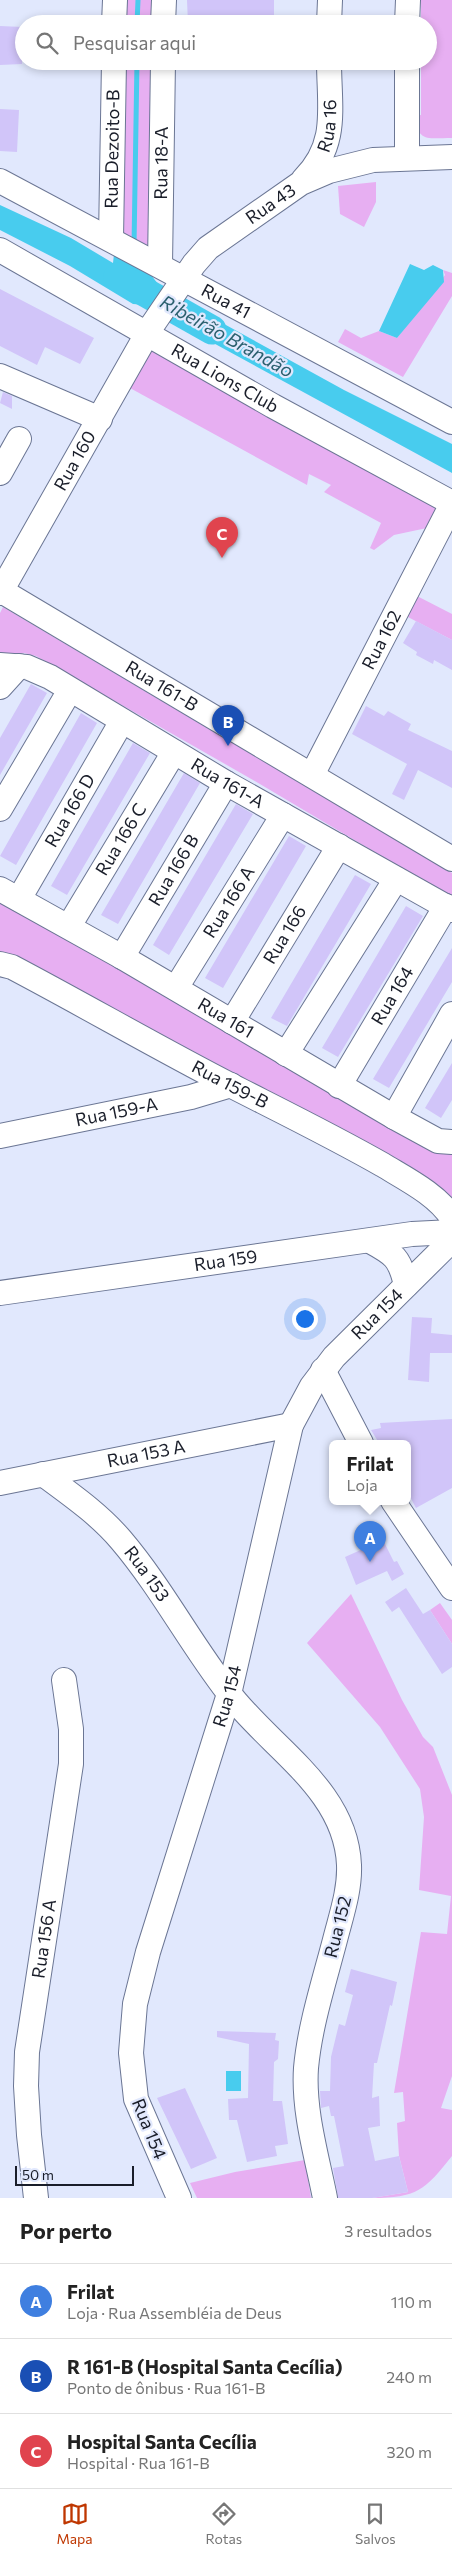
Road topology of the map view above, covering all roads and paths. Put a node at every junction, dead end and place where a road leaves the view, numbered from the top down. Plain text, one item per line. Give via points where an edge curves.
1 (115, 0) edge
2 (164, 0) edge
3 (330, 0) edge
4 (408, 0) edge
5 (114, 15) edge
6 (163, 15) edge
7 (329, 15) edge
8 (407, 15) edge
9 (114, 70) edge
10 (163, 70) edge
11 (329, 70) edge
12 (407, 70) edge
13 (330, 120) junction
14 (452, 157) edge
15 (408, 158) junction
16 (373, 160) junction
17 (0, 181) edge
18 (301, 182) junction
19 (114, 239) junction
20 (0, 250) edge
21 (176, 275) junction
22 (149, 330) junction
23 (0, 376) edge
24 (100, 419) junction
25 (452, 422) edge
26 (18, 439) dead end
27 (0, 473) edge
28 (452, 503) edge
29 (1, 591) edge
30 (9, 665) edge
31 (0, 687) edge
32 (70, 690) junction
33 (122, 721) junction
34 (174, 752) junction
35 (312, 775) junction
36 (226, 783) junction
37 (0, 809) edge
38 (283, 815) junction
39 (339, 846) junction
40 (452, 859) edge
41 (396, 879) junction
42 (10, 894) edge
43 (449, 908) edge
44 (68, 926) junction
45 (122, 957) junction
46 (0, 964) edge
47 (176, 988) junction
48 (452, 1014) edge
49 (232, 1022) junction
50 (286, 1054) junction
51 (232, 1085) junction
52 (340, 1086) junction
53 (394, 1117) junction
54 (0, 1136) edge
55 (452, 1142) edge
56 (452, 1218) edge
57 (452, 1232) edge
58 (370, 1240) junction
59 (452, 1240) edge
60 (406, 1285) junction
61 (0, 1293) edge
62 (323, 1370) junction
63 (291, 1425) junction
64 (359, 1440) edge
65 (43, 1474) junction
66 (0, 1483) edge
67 (396, 1505) edge
68 (452, 1588) edge
69 (64, 1680) dead end
70 (229, 1694) junction
71 (36, 2198) edge
72 (179, 2198) edge
73 (325, 2198) edge

1 - 5 street
2 - 6 street
3 - 7 street
4 - 8 street
9 - 19 street, Rua Dezoito-B
10 - 21 street, Rua 18-A
11 - 13 street, Rua 16
12 - 15 street
13 - 16 street, Rua 43 via 348,148
13 - 18 street, Rua 16 via 324,153 314,170
14 - 15 street, Rua 43
15 - 16 street, Rua 43
16 - 18 street, Rua 43 via 341,167
17 - 19 street, Rua 41
18 - 21 street, Rua 43 via 217,241
19 - 21 street, Rua 41
20 - 22 street, Rua Lions Club
21 - 22 street
21 - 25 street, Rua 41
22 - 24 street, Rua 160
22 - 28 street, Rua Lions Club
23 - 24 street
24 - 29 street, Rua 160
26 - 27 street
28 - 35 street, Rua 162
29 - 35 street, Rua 161-B
30 - 31 street
30 - 32 street, Rua 161-A via 38,672
32 - 33 street, Rua 161-A
32 - 37 street
33 - 34 street, Rua 161-A
33 - 42 street, Rua 166 D
34 - 36 street, Rua 161-A
34 - 44 street, Rua 166 C
35 - 40 street, Rua 161-B
36 - 38 street, Rua 161-A
36 - 45 street, Rua 166 B
38 - 39 street, Rua 161-A
38 - 47 street, Rua 166 A
39 - 41 street, Rua 161-A
39 - 49 street, Rua 166
41 - 43 street, Rua 161-A
41 - 50 street
42 - 44 street, Rua 161
43 - 52 street, Rua 164
44 - 45 street, Rua 161
45 - 47 street, Rua 161
46 - 51 street, Rua 159-B via 12,967 107,1016
47 - 49 street, Rua 161
48 - 53 street
49 - 50 street, Rua 161
50 - 52 street, Rua 161
51 - 54 street, Rua 159-A via 191,1097
51 - 56 street, Rua 159-B via 395,1172 434,1199
52 - 53 street, Rua 161
53 - 55 street, Rua 161 via 438,1141
57 - 58 street, Rua 159
58 - 60 street via 398,1260
58 - 61 street, Rua 159
59 - 60 street, Rua 154
60 - 62 street, Rua 154
62 - 63 street, Rua 154
62 - 64 street
63 - 65 street, Rua 153 A
63 - 70 street, Rua 154
65 - 66 street, Rua 153 A
65 - 70 street, Rua 153 via 119,1538
67 - 68 street
69 - 71 street, Rua 156 A via 71,1729 71,1764 27,2052 29,2135
70 - 72 street, Rua 154 via 148,1952 133,2018 131,2060 136,2099
70 - 73 street, Rua 152 via 319,1790 339,1826 348,1857 346,1898 306,2068 308,2105

